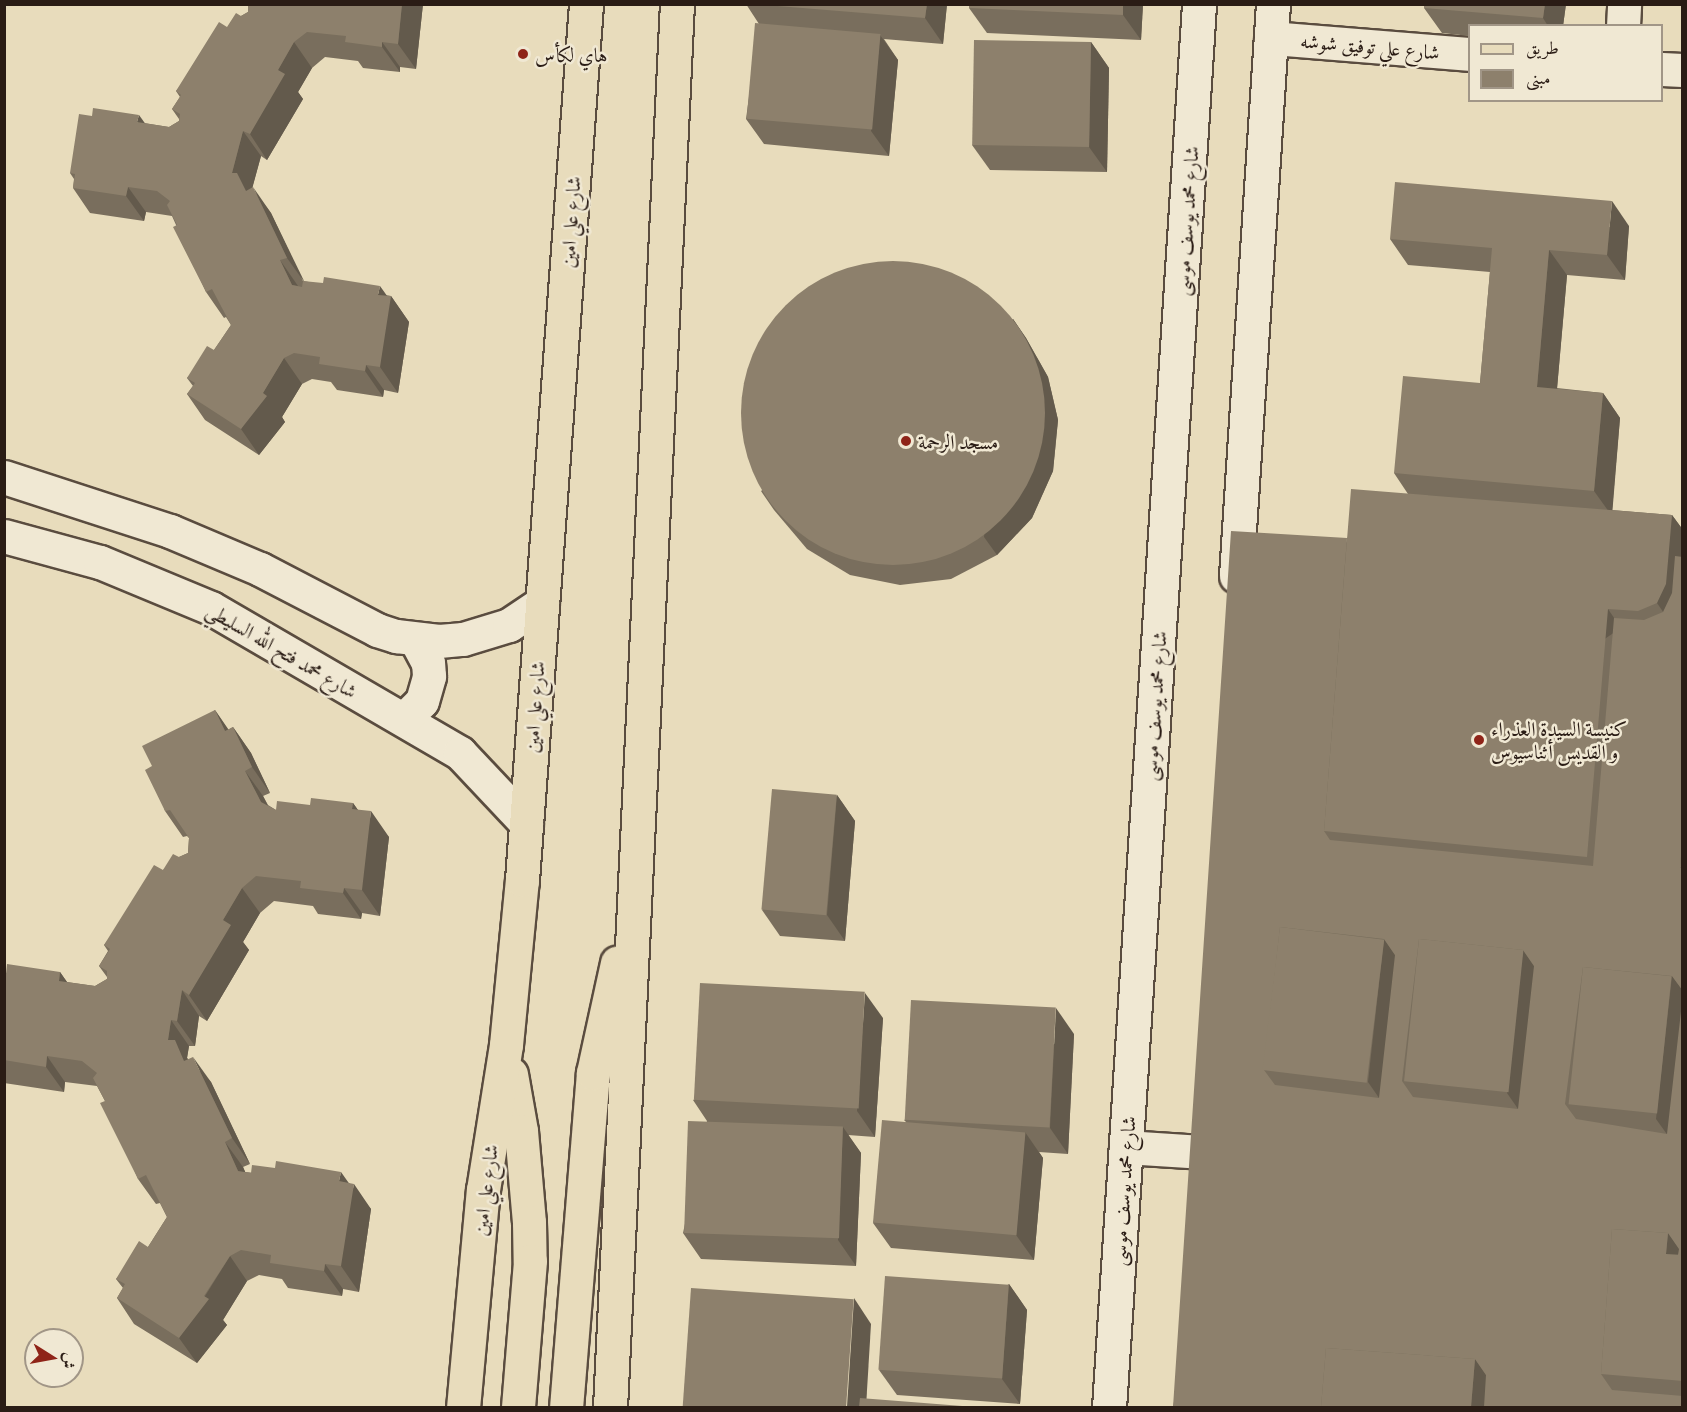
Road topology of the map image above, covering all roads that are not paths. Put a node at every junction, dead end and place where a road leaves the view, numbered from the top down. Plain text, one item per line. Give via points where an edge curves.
1 (586, 4) edge
2 (677, 4) edge
3 (1199, 4) edge
4 (1273, 4) edge
5 (1624, 4) edge
6 (1623, 24) edge
7 (1270, 38) junction
8 (1468, 54) edge
9 (1663, 69) edge
10 (1683, 70) edge
11 (4, 477) edge
12 (4, 536) edge
13 (542, 603) junction
14 (1233, 612) edge
15 (415, 639) junction
16 (404, 719) junction
17 (526, 823) junction
18 (634, 898) junction
19 (506, 1045) junction
20 (1202, 1117) edge
21 (1126, 1147) junction
22 (1199, 1152) junction
23 (1269, 1157) edge
24 (1197, 1187) edge
25 (463, 1407) edge
26 (518, 1407) edge
27 (566, 1407) edge
28 (610, 1407) edge
29 (1109, 1407) edge

1 - 13 main road, شارع علي امين
2 - 18 main road
3 - 21 street, شارع محمد يوسف موسى
4 - 7 street
5 - 6 street
7 - 8 street, شارع علي توفيق شوشه
7 - 14 street
9 - 10 street
11 - 15 street via 170,531 260,569 377,630
12 - 16 street, شارع محمد فتح الله السليطي via 100,562 211,608
13 - 15 street via 509,625 487,633 455,639
13 - 17 main road, شارع علي امين
15 - 16 street via 428,663 429,676 422,701
16 - 17 street, شارع محمد فتح الله السليطي via 459,753
17 - 19 main road, شارع علي امين
18 - 27 main road via 593,1073
18 - 28 main road
19 - 25 main road, شارع علي امين via 483,1190
19 - 26 main road via 521,1131 529,1222 530,1261
20 - 22 street
21 - 22 street
21 - 29 street, شارع محمد يوسف موسى
22 - 23 street
22 - 24 street

